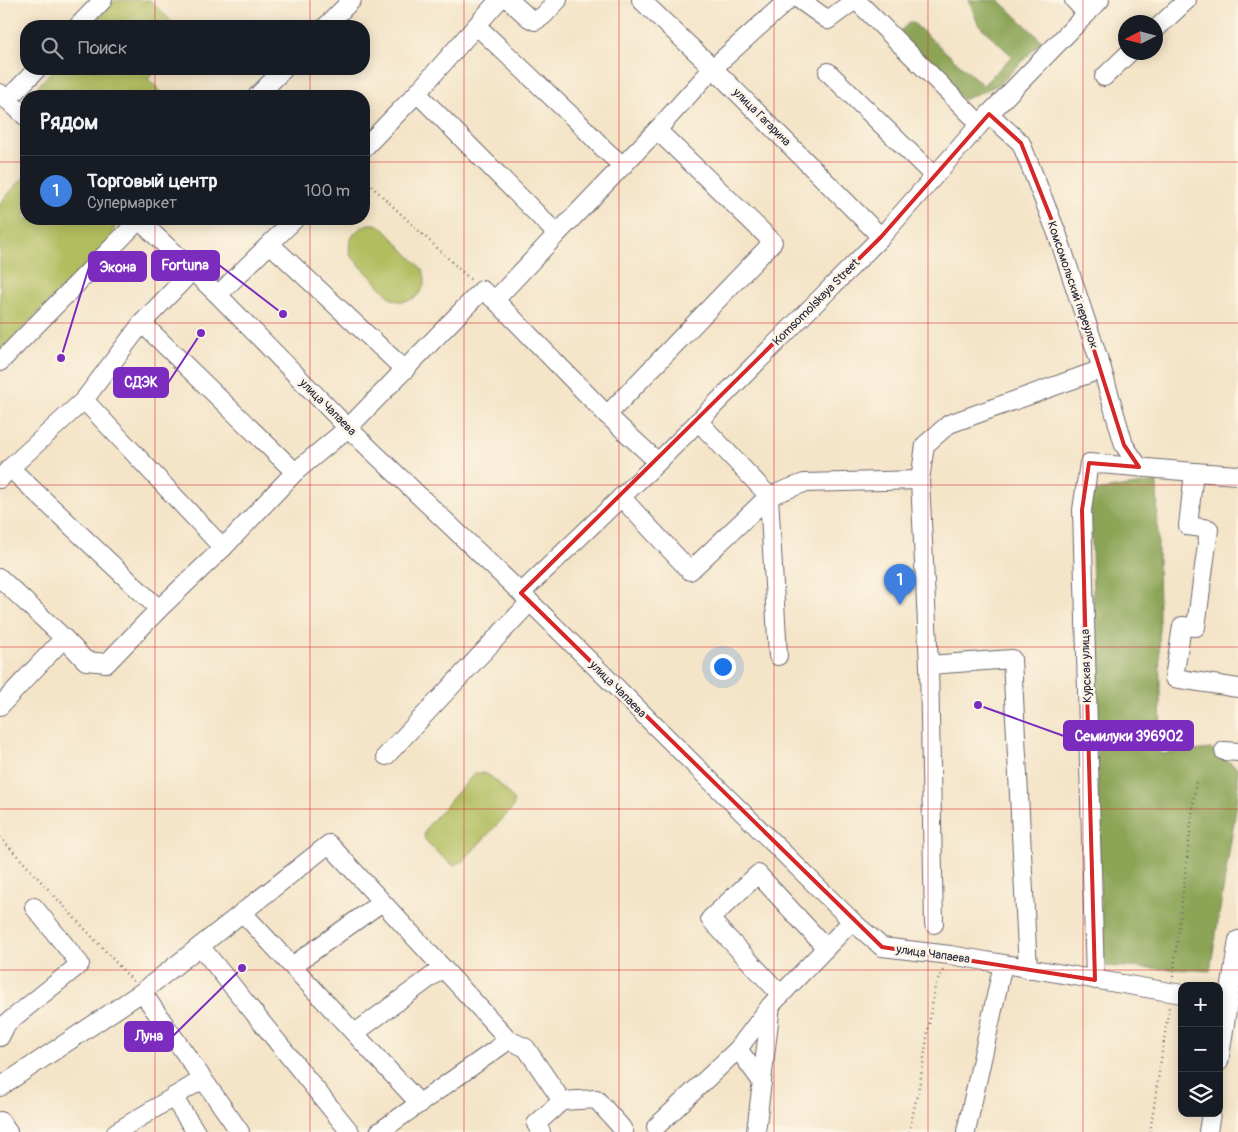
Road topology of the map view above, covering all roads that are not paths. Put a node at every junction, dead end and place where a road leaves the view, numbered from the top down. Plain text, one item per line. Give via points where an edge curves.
1 (103, 0) edge
2 (352, 0) edge
3 (499, 0) edge
4 (509, 0) edge
5 (558, 0) edge
6 (642, 0) edge
7 (788, 0) edge
8 (800, 0) edge
9 (855, 0) edge
10 (1074, 0) edge
11 (1100, 0) edge
12 (1187, 0) edge
13 (1087, 14) junction
14 (84, 20) edge
15 (332, 20) edge
16 (1163, 22) edge
17 (477, 26) junction
18 (1122, 60) edge
19 (713, 68) junction
20 (828, 72) dead end
21 (30, 75) edge
22 (279, 75) edge
23 (1104, 77) dead end
24 (268, 90) edge
25 (417, 93) junction
26 (4, 96) edge
27 (20, 111) edge
28 (984, 119) junction
29 (657, 130) junction
30 (370, 142) edge
31 (623, 166) junction
32 (934, 176) junction
33 (133, 225) edge
34 (145, 225) edge
35 (289, 225) edge
36 (557, 234) junction
37 (881, 237) junction
38 (270, 244) junction
39 (192, 271) junction
40 (218, 295) junction
41 (488, 295) junction
42 (142, 323) junction
43 (0, 362) edge
44 (1102, 369) junction
45 (405, 370) junction
46 (84, 400) junction
47 (607, 415) junction
48 (698, 421) junction
49 (348, 428) junction
50 (658, 462) junction
51 (1139, 467) junction
52 (295, 472) junction
53 (1194, 472) junction
54 (5, 474) edge
55 (1238, 475) edge
56 (920, 480) junction
57 (769, 496) junction
58 (621, 497) junction
59 (223, 548) junction
60 (0, 578) edge
61 (525, 598) junction
62 (159, 609) junction
63 (64, 638) junction
64 (778, 656) dead end
65 (929, 665) junction
66 (1238, 688) edge
67 (0, 706) edge
68 (386, 756) dead end
69 (382, 902) junction
70 (34, 907) dead end
71 (242, 912) junction
72 (852, 921) junction
73 (934, 924) dead end
74 (1238, 940) edge
75 (200, 946) junction
76 (826, 948) junction
77 (1003, 964) junction
78 (292, 966) junction
79 (443, 968) junction
80 (1028, 969) junction
81 (1095, 980) junction
82 (142, 992) junction
83 (1176, 994) edge
84 (776, 1000) junction
85 (1224, 1001) edge
86 (1222, 1027) edge
87 (354, 1033) junction
88 (0, 1037) edge
89 (509, 1040) junction
90 (738, 1049) junction
91 (203, 1079) junction
92 (762, 1082) junction
93 (0, 1086) edge
94 (173, 1097) junction
95 (562, 1101) junction
96 (420, 1104) junction
97 (1210, 1117) edge
98 (0, 1121) edge
99 (656, 1127) dead end
100 (8, 1132) edge
101 (116, 1132) edge
102 (196, 1132) edge
103 (240, 1132) edge
104 (350, 1132) edge
105 (380, 1132) edge
106 (541, 1132) edge
107 (624, 1132) edge
108 (756, 1132) edge
109 (966, 1132) edge
110 (1208, 1132) edge

1 - 14 street
2 - 15 street
3 - 17 street
4 - 5 street via 535,21
6 - 19 street, улица Гагарина
7 - 19 street
8 - 9 street via 828,20
9 - 28 street, Комсомольский переулок
10 - 13 street
11 - 13 street, Komsomolskaya Street
12 - 16 street
13 - 28 street, Komsomolskaya Street
17 - 25 street
17 - 31 street
18 - 23 street
19 - 29 street
19 - 37 street, улица Гагарина
20 - 32 street
21 - 26 street
22 - 24 street
25 - 30 street
25 - 36 street
26 - 27 street
28 - 32 street, Komsomolskaya Street
28 - 44 street, Комсомольский переулок via 1021,144 1058,236
29 - 31 street
29 - 47 street via 773,242
31 - 36 street
32 - 37 street, Komsomolskaya Street
33 - 43 street
34 - 39 street, улица Чапаева
35 - 38 street
36 - 41 street
37 - 48 street, Komsomolskaya Street
38 - 40 street
38 - 45 street
39 - 40 street, улица Чапаева
39 - 42 street
40 - 49 street, улица Чапаева
41 - 45 street
41 - 47 street
42 - 46 street
42 - 52 street
44 - 51 street, Комсомольский переулок via 1124,445
44 - 56 street via 949,424 925,445
45 - 49 street
46 - 54 street
46 - 59 street
47 - 50 street
48 - 50 street, Komsomolskaya Street
48 - 57 street
49 - 52 street
49 - 61 street, улица Чапаева
50 - 58 street, Komsomolskaya Street
51 - 53 street
51 - 81 street, Курская улица via 1090,463 1082,510
52 - 59 street
53 - 55 street
53 - 66 street via 1188,526 1209,529 1196,627 1182,626 1174,678
54 - 62 street
56 - 57 street via 804,483
56 - 65 street
57 - 58 street via 690,571
57 - 64 street
58 - 61 street, Komsomolskaya Street
59 - 62 street
60 - 63 street
61 - 68 street, Komsomolskaya Street
61 - 72 street, улица Чапаева
62 - 63 street via 107,663 86,661
63 - 67 street
65 - 73 street
65 - 80 street via 1012,659
69 - 71 street via 329,844
69 - 78 street
69 - 79 street
70 - 88 street via 80,964 6,1023
71 - 75 street
71 - 78 street
72 - 76 street
72 - 77 street, улица Чапаева via 882,947
74 - 85 street
75 - 82 street
75 - 104 street
76 - 84 street
76 - 84 street via 758,874 710,919
77 - 80 street, улица Чапаева
77 - 109 street
78 - 87 street
79 - 87 street
79 - 89 street
80 - 81 street, улица Чапаева
81 - 83 street, улица Чапаева
82 - 91 street
82 - 93 street
84 - 90 street
84 - 92 street
85 - 86 street
87 - 96 street
89 - 95 street via 526,1048
89 - 96 street
90 - 92 street
90 - 99 street
91 - 94 street
91 - 103 street
92 - 108 street
94 - 101 street
94 - 102 street
95 - 106 street via 536,1124
95 - 107 street via 596,1099
96 - 105 street
97 - 110 street
98 - 100 street

